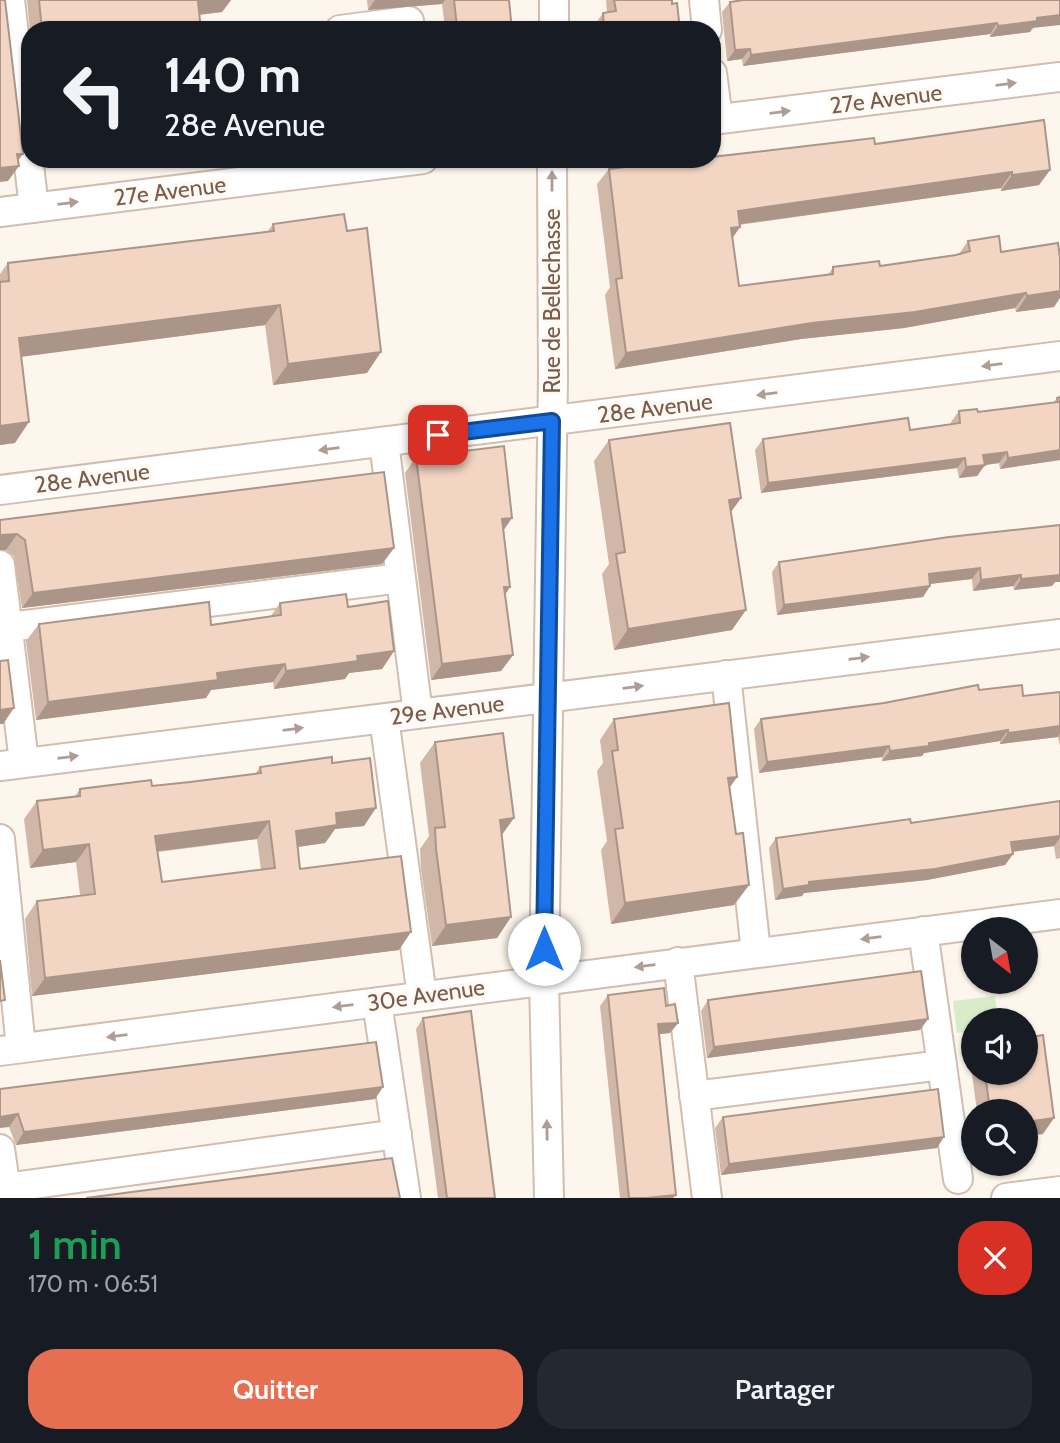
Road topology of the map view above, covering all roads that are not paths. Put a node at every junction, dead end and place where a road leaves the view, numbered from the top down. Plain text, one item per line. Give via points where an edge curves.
1 (10, 0) edge
2 (554, 0) edge
3 (704, 0) edge
4 (408, 17) edge
5 (387, 21) edge
6 (554, 21) edge
7 (706, 21) edge
8 (13, 73) edge
9 (1060, 77) edge
10 (721, 119) edge
11 (21, 124) edge
12 (28, 168) edge
13 (352, 168) edge
14 (552, 168) edge
15 (34, 208) junction
16 (0, 212) edge
17 (1060, 356) edge
18 (552, 421) junction
19 (384, 442) junction
20 (0, 490) edge
21 (0, 565) edge
22 (401, 578) junction
23 (4, 628) edge
24 (1060, 634) edge
25 (726, 675) junction
26 (546, 698) junction
27 (418, 714) junction
28 (384, 718) junction
29 (12, 764) edge
30 (0, 839) edge
31 (1060, 914) edge
32 (923, 931) junction
33 (757, 952) junction
34 (678, 962) junction
35 (544, 980) junction
36 (422, 996) junction
37 (377, 1002) junction
38 (10, 1050) edge
39 (942, 1065) junction
40 (694, 1096) junction
41 (397, 1134) junction
42 (0, 1150) edge
43 (958, 1179) dead end
44 (1060, 1191) edge
45 (6, 1193) edge
46 (406, 1198) edge
47 (549, 1198) edge
48 (707, 1198) edge
49 (1006, 1198) edge

1 - 8 street
2 - 6 street
3 - 7 street
4 - 5 street
8 - 11 street
10 -> 9 street, 27e Avenue
12 - 15 street
15 -> 13 street, 27e Avenue
18 -> 14 street, Rue de Bellechasse
15 - 16 street, 27e Avenue
17 -> 18 street, 28e Avenue
18 - 19 street, 28e Avenue
18 - 26 street, Rue de Bellechasse
19 -> 20 street, 28e Avenue
19 - 22 street
21 - 23 street
22 - 23 street
22 - 27 street
23 - 29 street
25 -> 24 street, 29e Avenue
26 -> 25 street, 29e Avenue
25 - 33 street
26 - 27 street, 29e Avenue
26 - 35 street, Rue de Bellechasse
27 - 28 street, 29e Avenue
29 -> 28 street, 29e Avenue
28 - 36 street
30 - 38 street
31 - 32 street, 30e Avenue
32 -> 33 street, 30e Avenue
32 - 39 street
33 - 34 street, 30e Avenue
34 -> 35 street, 30e Avenue
34 - 40 street
35 - 36 street, 30e Avenue
47 -> 35 street, Rue de Bellechasse
36 - 37 street, 30e Avenue
37 -> 38 street, 30e Avenue
37 - 41 street
39 - 40 street
39 - 43 street
40 - 48 street
41 - 45 street
41 - 46 street
42 - 45 street
44 - 49 street

